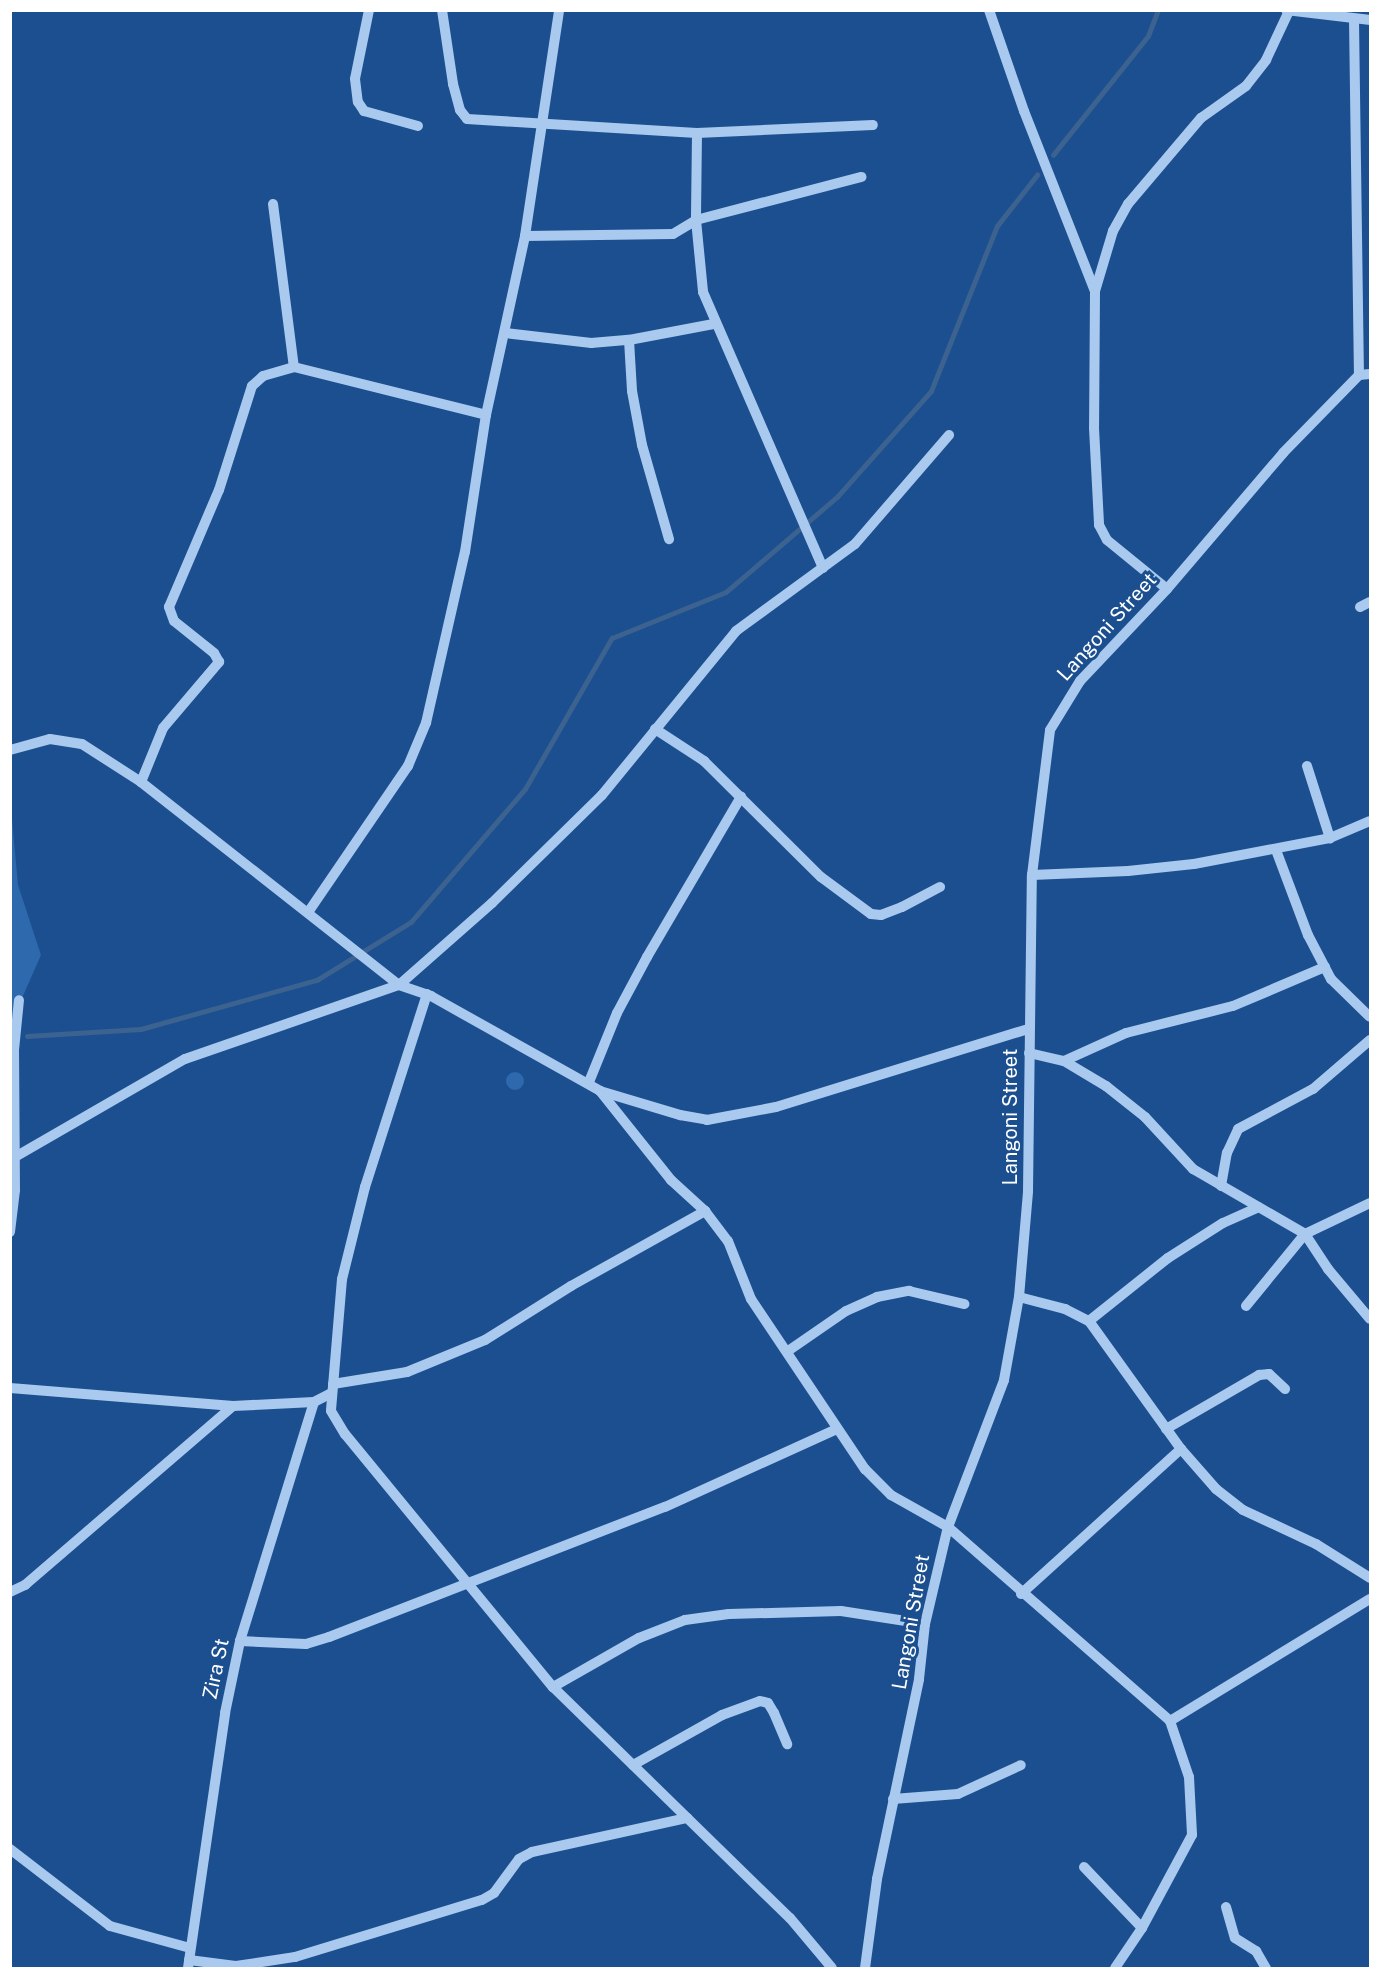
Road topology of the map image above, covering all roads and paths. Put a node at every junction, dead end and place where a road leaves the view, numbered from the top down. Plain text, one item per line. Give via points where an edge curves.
1 (369, 10) edge
2 (442, 10) edge
3 (559, 10) edge
4 (989, 10) edge
5 (1287, 11) edge
6 (1354, 20) junction
7 (1371, 20) edge
8 (544, 125) junction
9 (873, 125) dead end
10 (418, 126) dead end
11 (697, 133) junction
12 (861, 177) dead end
13 (273, 204) dead end
14 (696, 220) junction
15 (525, 236) junction
16 (1095, 291) junction
17 (714, 324) junction
18 (505, 333) junction
19 (629, 340) junction
20 (294, 367) junction
21 (1371, 374) edge
22 (1359, 375) junction
23 (486, 415) junction
24 (949, 435) dead end
25 (669, 539) dead end
26 (823, 568) junction
27 (1167, 589) junction
28 (655, 729) junction
29 (10, 750) edge
30 (1307, 766) dead end
31 (141, 782) junction
32 (741, 797) junction
33 (1371, 821) edge
34 (1330, 838) junction
35 (1276, 850) junction
36 (1032, 875) junction
37 (940, 886) dead end
38 (309, 911) junction
39 (1325, 967) junction
40 (399, 985) junction
41 (427, 994) junction
42 (19, 1000) dead end
43 (1371, 1017) edge
44 (1028, 1029) junction
45 (1371, 1040) edge
46 (1029, 1053) junction
47 (1065, 1061) junction
48 (589, 1082) junction
49 (600, 1091) junction
50 (15, 1157) junction
51 (1221, 1186) junction
52 (1371, 1203) edge
53 (1259, 1207) junction
54 (705, 1210) junction
55 (10, 1232) edge
56 (1305, 1234) junction
57 (1019, 1297) junction
58 (964, 1304) dead end
59 (1246, 1306) dead end
60 (1371, 1319) edge
61 (1089, 1321) junction
62 (788, 1351) junction
63 (10, 1388) edge
64 (331, 1389) junction
65 (1285, 1389) dead end
66 (315, 1402) junction
67 (233, 1406) junction
68 (837, 1429) junction
69 (1166, 1429) junction
70 (1180, 1449) junction
71 (948, 1527) junction
72 (1369, 1573) edge
73 (468, 1581) junction
74 (10, 1592) edge
75 (1021, 1594) junction
76 (1371, 1599) edge
77 (925, 1624) junction
78 (240, 1641) junction
79 (553, 1687) junction
80 (1170, 1721) junction
81 (787, 1744) dead end
82 (633, 1765) junction
83 (1021, 1765) dead end
84 (893, 1799) junction
85 (687, 1818) junction
86 (10, 1849) edge
87 (1084, 1867) dead end
88 (1226, 1907) dead end
89 (1142, 1928) junction
90 (190, 1948) junction
91 (189, 1964) edge
92 (832, 1968) edge
93 (865, 1968) edge
94 (1115, 1968) edge
95 (1266, 1968) edge

1 - 10 street via 355,79 358,102 364,111
2 - 8 street via 462,116
3 - 8 street
4 - 16 street via 1023,111
5 - 6 street
5 - 16 street via 1266,60 1246,86 1202,118 1128,204 1113,231
6 - 7 street
6 - 22 street
8 - 11 street
8 - 15 street
9 - 11 street
11 - 14 street
12 - 14 street
13 - 20 street
14 - 15 street via 673,234
14 - 17 street via 703,292
15 - 18 street
16 - 27 street via 1094,438 1100,525 1107,540
17 - 19 street
17 - 26 street
18 - 19 street via 572,343
18 - 23 street
19 - 25 street via 632,392 642,445
20 - 23 street
20 - 31 street via 263,376 244,401 219,489 169,607 174,621 214,653 219,662 163,728
21 - 22 street
22 - 27 street, Langoni Street via 1283,453
23 - 38 street via 465,552 426,723 408,766
24 - 26 street via 855,544
26 - 28 street via 736,631
27 - 36 street, Langoni Street via 1080,681 1050,730
28 - 32 street via 704,761
28 - 40 street via 602,795 492,903
29 - 31 street via 50,739 67,740 104,756
30 - 34 street
31 - 38 street
32 - 37 street via 822,877 871,914 902,907
32 - 48 street via 704,854 637,976
33 - 34 street
34 - 35 street
35 - 36 street via 1128,871
35 - 39 street via 1308,935
36 - 44 street, Langoni Street
38 - 40 street
39 - 43 street via 1331,979
39 - 47 street via 1233,1006 1126,1033
40 - 41 street
40 - 50 street via 185,1059
41 - 48 street
41 - 64 street via 372,1165 342,1279
42 - 50 street via 14,1050
44 - 46 street, Langoni Street
44 - 49 street via 776,1107 707,1120
45 - 51 street via 1313,1089 1238,1129 1227,1153
46 - 47 street
46 - 57 street, Langoni Street via 1028,1191
47 - 51 street via 1130,1103 1193,1169
48 - 49 street
49 - 54 street via 671,1180
50 - 55 street
51 - 53 street
52 - 56 street
53 - 56 street via 1284,1218
53 - 61 street via 1223,1223 1168,1258
54 - 62 street via 728,1241 751,1299
54 - 64 street via 485,1340 407,1372
56 - 59 street
56 - 60 street via 1328,1269
57 - 61 street via 1065,1309
57 - 71 street, Langoni Street via 1004,1380
58 - 62 street via 909,1292 877,1297 846,1311
61 - 69 street
62 - 68 street
63 - 67 street
64 - 66 street
64 - 73 street via 331,1411 345,1434
65 - 69 street via 1274,1377 1260,1375
66 - 67 street
66 - 78 street, Zira St
67 - 74 street via 25,1585
68 - 71 street via 865,1469 891,1495
68 - 73 street via 665,1507
69 - 70 street
70 - 72 street via 1216,1489 1243,1510
70 - 75 street
71 - 75 street
71 - 77 street, Langoni Street
73 - 78 street via 306,1644
73 - 79 street
75 - 80 street
76 - 80 street
77 - 79 street via 842,1611 729,1614 685,1620 639,1638
77 - 84 street, Langoni Street via 919,1679
78 - 90 street, Zira St via 225,1713
79 - 82 street
80 - 89 street via 1189,1777 1192,1835
81 - 82 street via 768,1703 760,1701 722,1715
82 - 85 street
83 - 84 street via 958,1794
84 - 93 street, Langoni Street
85 - 91 street via 532,1852 519,1859 494,1893 482,1900 296,1957 236,1966
85 - 92 street via 790,1918
86 - 90 street via 110,1926
87 - 89 street
88 - 95 street via 1235,1938 1256,1951
89 - 94 street
90 - 91 street, Zira St

